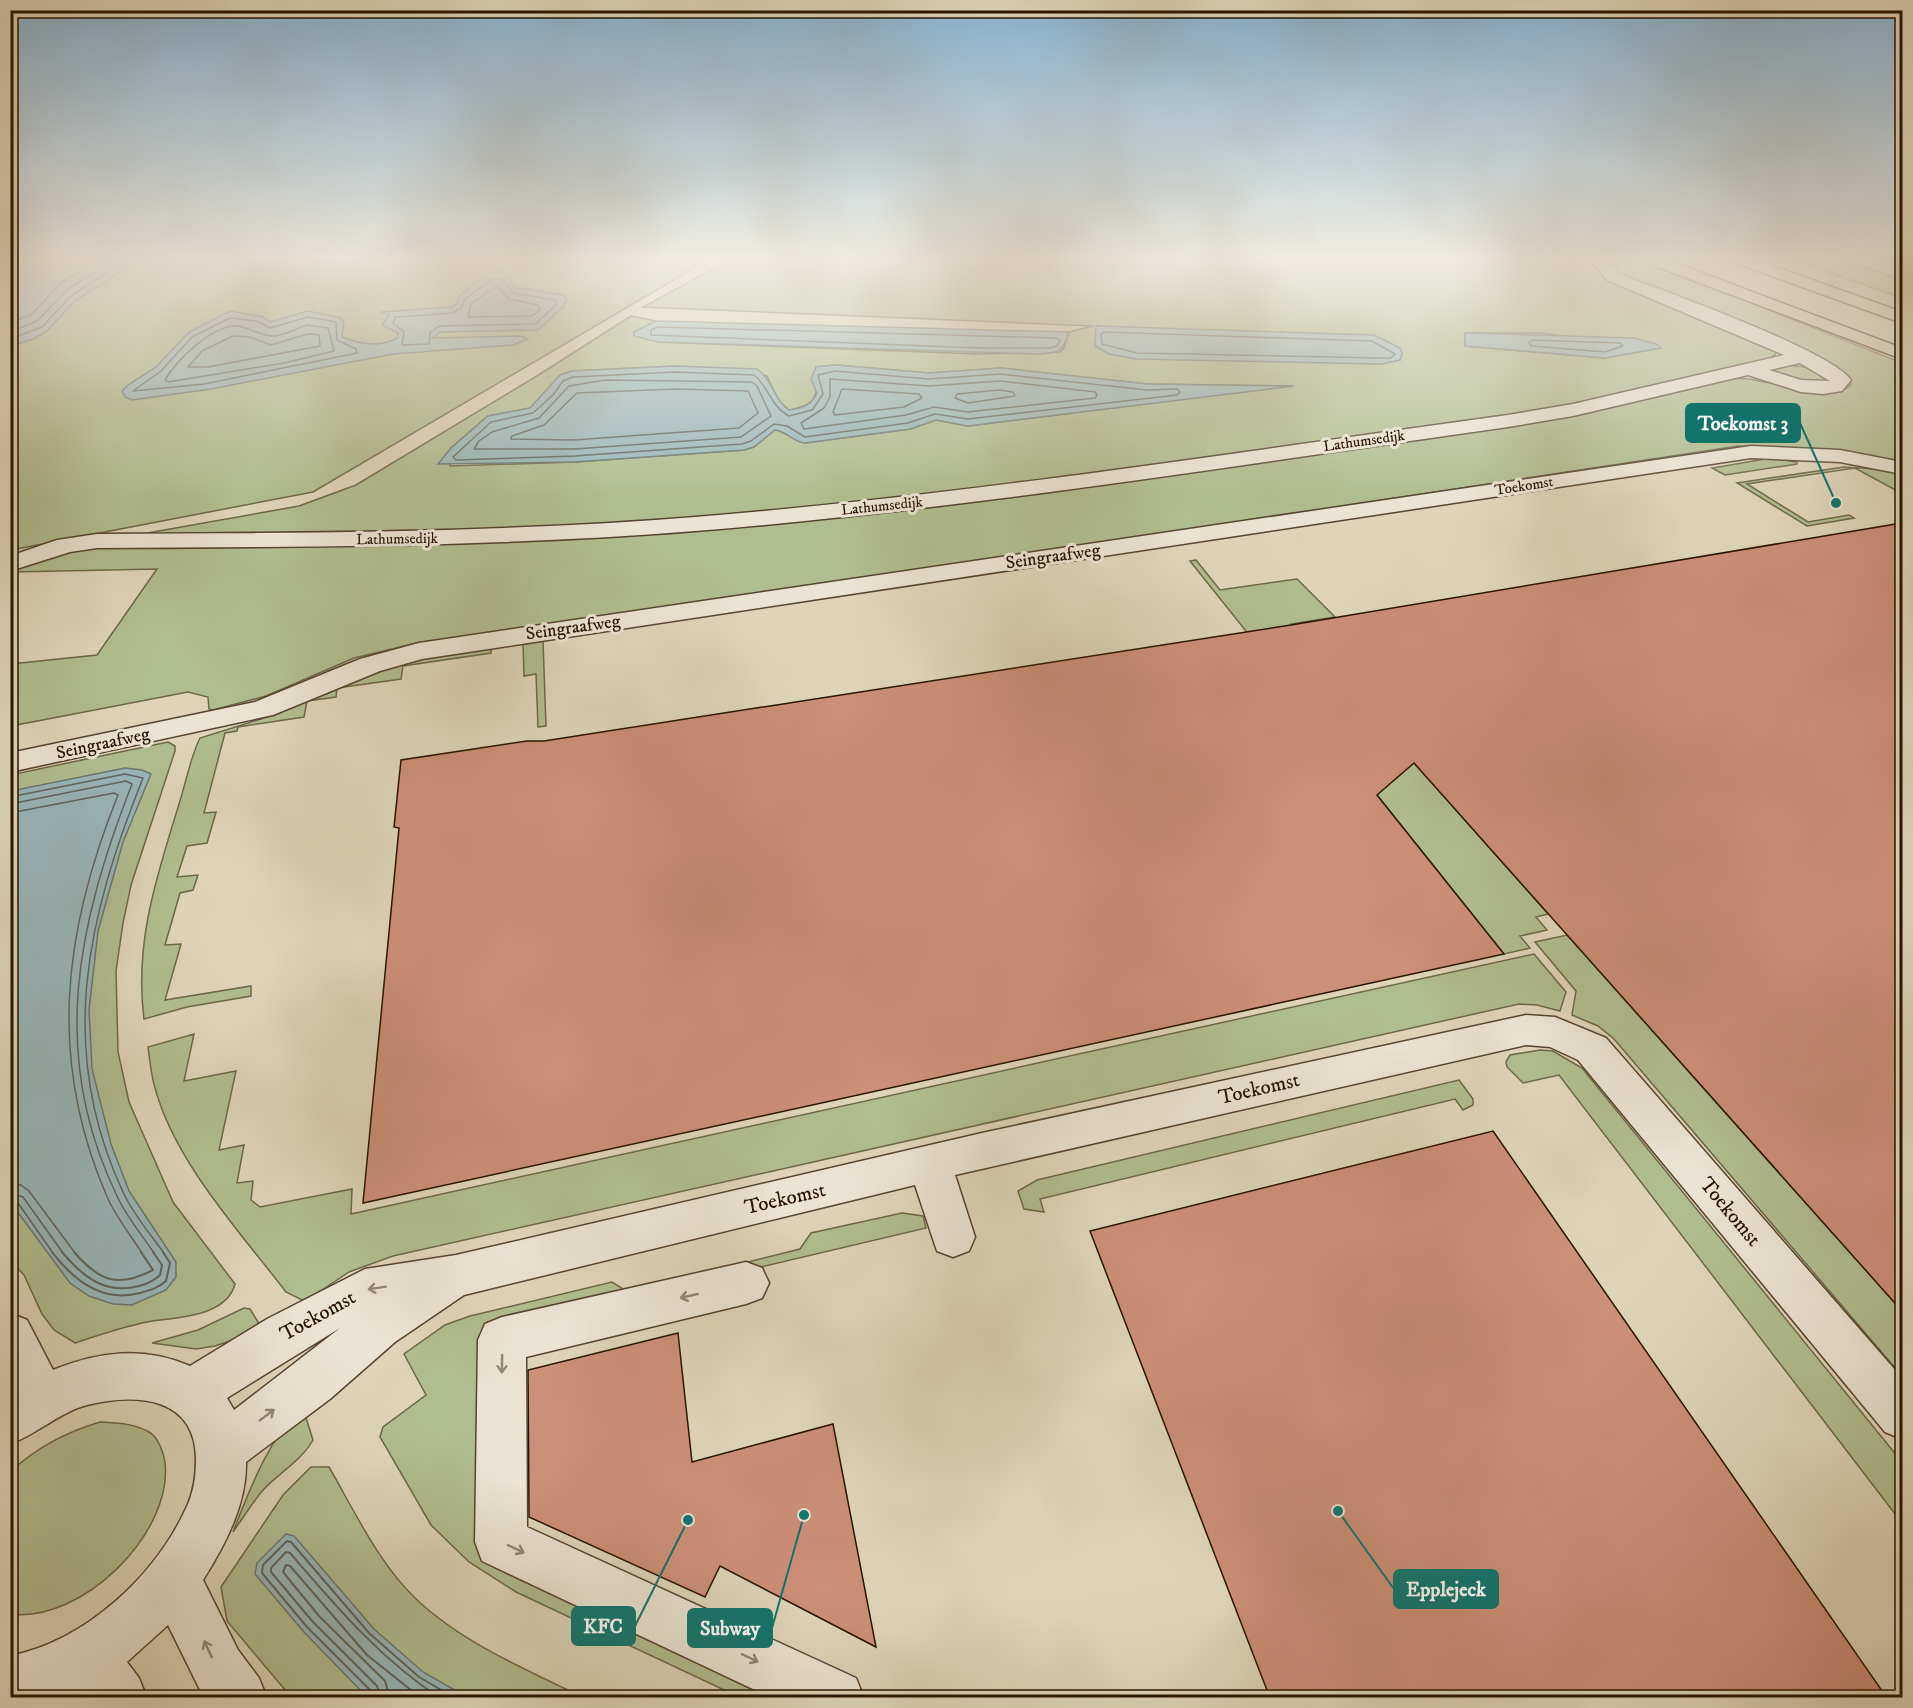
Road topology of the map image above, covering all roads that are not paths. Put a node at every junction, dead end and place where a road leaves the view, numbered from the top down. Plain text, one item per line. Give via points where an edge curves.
1 (1756, 338) edge
2 (1859, 338) edge
3 (1902, 354) edge
4 (1801, 357) junction
5 (1747, 368) junction
6 (1902, 468) edge
7 (1147, 544) joint
8 (10, 564) edge
9 (10, 763) edge
10 (930, 1164) junction
11 (952, 1237) dead end
12 (456, 1276) junction
13 (746, 1283) dead end
14 (10, 1336) edge
15 (193, 1392) junction
16 (26, 1410) edge
17 (1902, 1416) edge
18 (222, 1449) junction
19 (174, 1579) junction
20 (103, 1677) edge
21 (10, 1685) edge
22 (239, 1698) edge
23 (836, 1698) edge

1 - 4 street
2 - 3 highway
4 - 5 street, Lathumsedijk
4 - 5 street via 1838,376 1840,384 1826,389 1804,388
5 - 8 street, Lathumsedijk via 1573,410 1508,421 869,508 694,525 507,536 97,541 66,545
6 - 7 street, Toekomst via 1840,456 1751,452
7 - 9 street, Seingraafweg via 419,651 370,665 263,709
10 - 11 street
10 - 12 street, Toekomst
10 - 17 street, Toekomst via 1459,1043 1526,1030 1555,1032 1592,1049
12 -> 15 street, Toekomst via 365,1290
18 -> 12 street, Toekomst via 313,1382 379,1326
13 -> 23 street via 502,1340 501,1542
14 - 16 street
15 - 16 street via 163,1378 127,1375 86,1382
15 - 18 street via 213,1416
18 - 19 street via 219,1488 203,1533
19 - 20 street via 135,1620
22 -> 19 street via 218,1670
20 - 21 street

